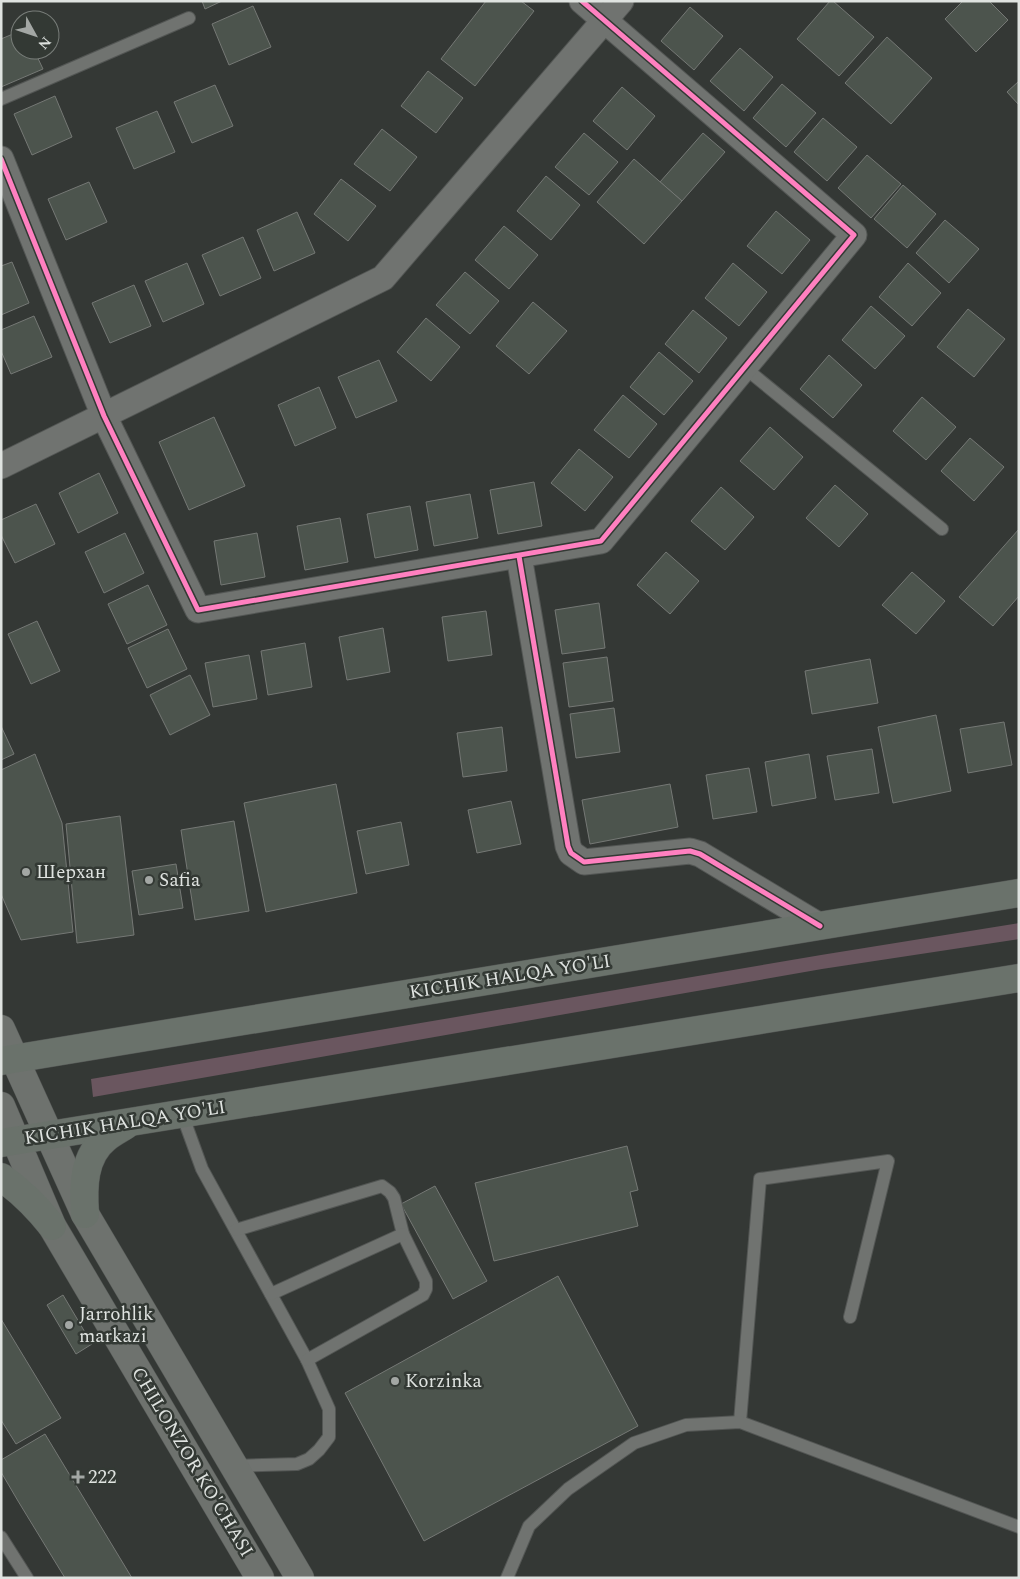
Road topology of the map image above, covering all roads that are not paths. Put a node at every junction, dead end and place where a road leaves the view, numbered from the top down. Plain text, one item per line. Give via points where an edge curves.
1 (582, 1) edge
2 (622, 1) edge
3 (189, 18) dead end
4 (604, 20) junction
5 (1, 99) edge
6 (1, 159) edge
7 (745, 368) junction
8 (104, 416) junction
9 (1, 466) edge
10 (942, 529) dead end
11 (519, 556) junction
12 (1019, 894) edge
13 (820, 926) junction
14 (1019, 978) edge
15 (1, 1029) edge
16 (8, 1060) edge
17 (1, 1106) edge
18 (182, 1114) junction
19 (132, 1122) junction
20 (50, 1135) junction
21 (9, 1142) edge
22 (1, 1177) edge
23 (85, 1214) junction
24 (52, 1226) junction
25 (236, 1230) junction
26 (403, 1234) junction
27 (271, 1294) junction
28 (850, 1317) dead end
29 (307, 1360) junction
30 (740, 1422) junction
31 (234, 1466) junction
32 (1019, 1527) edge
33 (1, 1537) edge
34 (257, 1577) edge
35 (27, 1578) edge
36 (300, 1578) edge
37 (507, 1578) edge

1 - 4 street
2 - 4 street
3 - 5 lane
4 - 7 street via 854,235
4 - 8 street via 383,278
6 - 8 street
7 - 10 lane
7 - 11 street via 601,541
8 - 9 street
8 - 11 street via 198,610
11 - 13 street via 571,853 584,862 690,851
12 - 13 highway, KICHIK HALQA YO'LI
13 - 16 highway, KICHIK HALQA YO'LI
14 - 18 highway, KICHIK HALQA YO'LI
15 - 16 main road, CHILONZOR KO'CHASI
16 - 20 main road, CHILONZOR KO'CHASI
17 - 21 main road, CHILONZOR KO'CHASI
18 - 19 highway, KICHIK HALQA YO'LI
18 - 25 lane via 202,1169
19 - 20 highway, KICHIK HALQA YO'LI
19 - 23 highway via 105,1139 92,1154 84,1184
20 - 21 highway, KICHIK HALQA YO'LI
20 - 23 main road, CHILONZOR KO'CHASI
21 - 24 main road, CHILONZOR KO'CHASI
22 - 24 highway via 38,1208
23 - 31 main road, CHILONZOR KO'CHASI
24 - 34 main road, CHILONZOR KO'CHASI
25 - 26 lane via 382,1186 394,1198
25 - 27 lane
26 - 27 lane
26 - 29 lane via 426,1281 423,1294
27 - 29 lane
28 - 30 lane via 888,1161 760,1179
29 - 31 lane via 329,1409 329,1437 309,1459 298,1464
30 - 32 lane
30 - 37 lane via 686,1424 634,1443 568,1489 529,1526
31 - 36 main road, CHILONZOR KO'CHASI
33 - 35 lane

